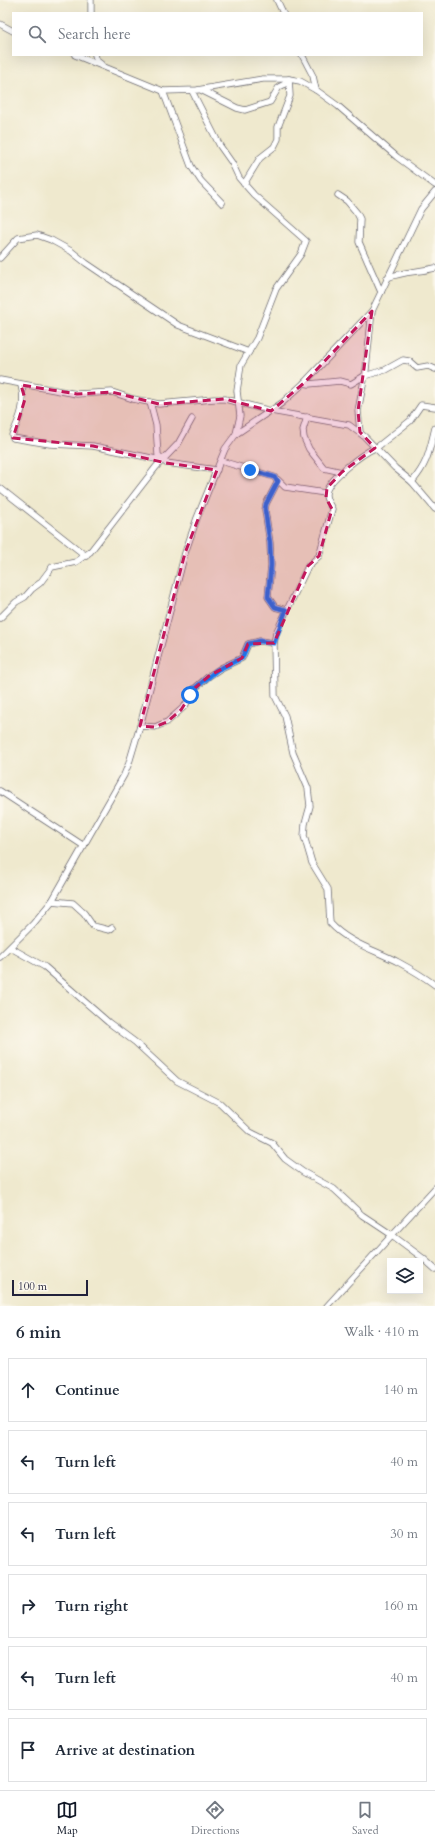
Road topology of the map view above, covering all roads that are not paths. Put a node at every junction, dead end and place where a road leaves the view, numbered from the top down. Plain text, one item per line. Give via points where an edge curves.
1 (91, 0) edge
2 (277, 0) edge
3 (91, 12) edge
4 (283, 12) edge
5 (0, 24) edge
6 (12, 30) edge
7 (78, 56) edge
8 (95, 56) edge
9 (303, 56) edge
10 (104, 66) junction
11 (289, 80) junction
12 (201, 90) junction
13 (316, 90) junction
14 (163, 91) junction
15 (192, 91) junction
16 (244, 184) junction
17 (435, 185) edge
18 (435, 192) edge
19 (338, 195) dead end
20 (222, 203) dead end
21 (0, 258) edge
22 (435, 268) edge
23 (387, 278) junction
24 (381, 292) junction
25 (372, 311) junction
26 (250, 352) junction
27 (435, 370) edge
28 (364, 376) junction
29 (0, 380) edge
30 (304, 383) junction
31 (21, 385) junction
32 (238, 401) junction
33 (150, 402) junction
34 (435, 406) edge
35 (271, 410) junction
36 (307, 417) junction
37 (192, 419) dead end
38 (435, 428) edge
39 (360, 432) junction
40 (236, 434) junction
41 (376, 448) junction
42 (162, 460) junction
43 (221, 461) junction
44 (217, 470) junction
45 (342, 472) junction
46 (276, 479) junction
47 (412, 482) junction
48 (0, 488) edge
49 (325, 493) junction
50 (435, 510) edge
51 (86, 556) junction
52 (286, 610) junction
53 (0, 618) edge
54 (274, 643) junction
55 (140, 726) junction
56 (0, 792) edge
57 (84, 846) junction
58 (52, 901) junction
59 (112, 928) dead end
60 (11, 948) junction
61 (0, 957) edge
62 (435, 985) edge
63 (435, 1188) edge
64 (392, 1235) junction
65 (435, 1270) edge
66 (327, 1306) edge

1 - 3 street
2 - 4 street
5 - 6 street
7 - 10 street
8 - 10 street via 97,61
9 - 13 street via 313,76
10 - 14 street
11 - 12 street via 263,79
11 - 12 street via 279,87 270,102 244,110
11 - 13 street via 300,81
11 - 16 street via 290,96 278,127 278,139 274,147 260,158
12 - 15 street
13 - 17 street
14 - 15 street
14 - 20 street via 191,166
15 - 16 street via 220,146
16 - 26 street via 306,241 301,254 276,289
18 - 23 street via 421,209
19 - 24 street via 347,201 360,219 359,242
21 - 26 street via 18,238 36,235 51,240 71,250 86,263 178,325
22 - 23 street
23 - 24 street
24 - 25 street
25 - 28 street
25 - 30 street
26 - 32 street via 241,365
27 - 28 street via 428,366 417,368 409,361 403,360 385,370
28 - 30 street via 351,384 340,381
28 - 39 street via 358,411
29 - 31 street
30 - 35 street
31 - 33 street via 77,394 112,392
31 - 42 street via 25,399 13,438 50,444 94,446
32 - 33 street via 214,399 171,404
32 - 35 street
32 - 40 street via 240,416
33 - 42 street via 156,425 158,455
34 - 41 street via 421,405 410,421
35 - 36 street
35 - 40 street
36 - 39 street via 349,425
36 - 45 street via 303,430 309,449 324,468
37 - 42 street via 178,444
38 - 47 street via 428,460
39 - 41 street
40 - 43 street via 225,449
41 - 45 street
41 - 47 street
42 - 44 street
42 - 51 street
43 - 44 street
43 - 46 street
44 - 55 street via 185,553
45 - 49 street
46 - 49 street via 285,487
46 - 52 street via 277,484 265,510 271,565 268,597 275,607
47 - 50 street
48 - 51 street
49 - 52 street via 332,509 319,556 308,566
51 - 53 street via 76,562 52,567 25,598 16,602
52 - 54 street
54 - 55 street via 260,641 248,644 242,658 209,676 194,689 185,706 167,722 155,727
54 - 62 street via 275,696 285,716 293,754 308,788 310,806 304,836 312,862 328,889 330,922 363,946 397,962
55 - 57 street via 124,775
56 - 57 street
57 - 58 street
58 - 59 street via 72,902 94,926 109,930
58 - 60 street
60 - 61 street
60 - 64 street via 45,968 135,1042 177,1081 220,1103 250,1132 272,1143 293,1165 334,1189 362,1215
63 - 64 street
64 - 65 street
64 - 66 street

